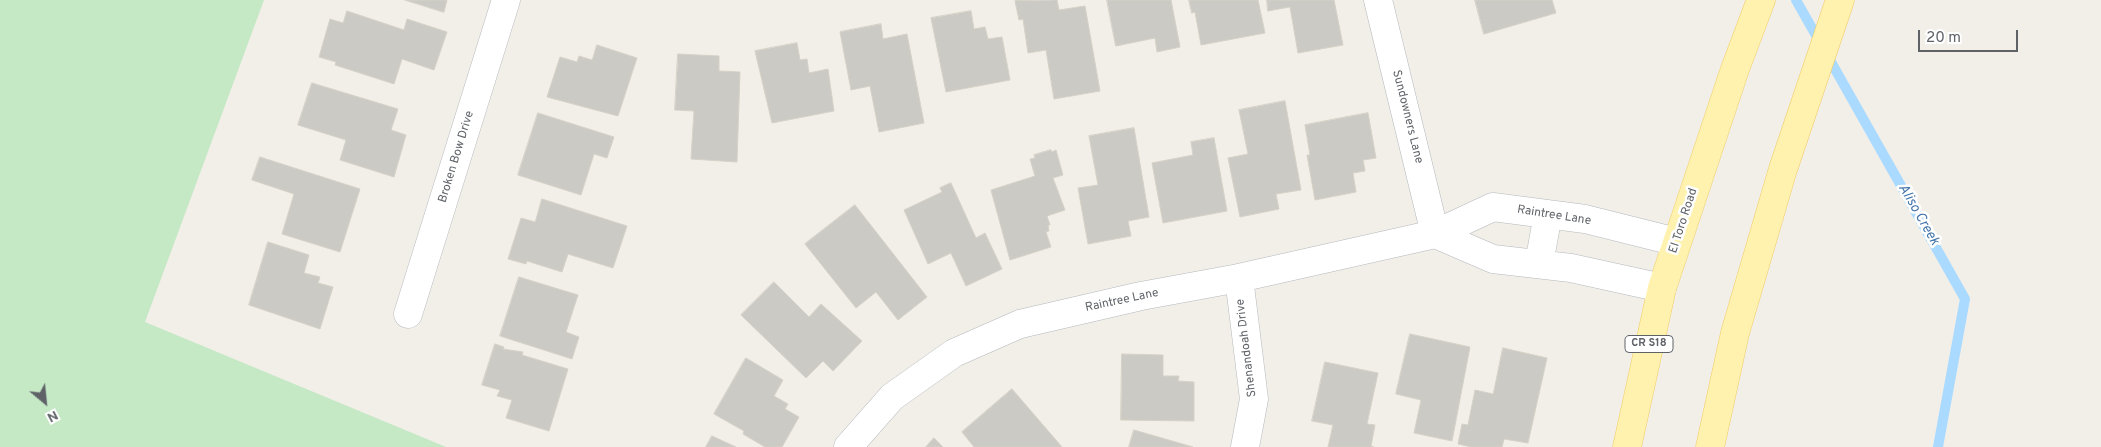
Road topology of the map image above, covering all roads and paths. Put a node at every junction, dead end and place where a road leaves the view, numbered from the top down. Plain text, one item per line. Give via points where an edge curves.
1 (506, 0) edge
2 (1378, 0) edge
3 (1762, 0) edge
4 (1840, 0) edge
5 (1548, 214) junction
6 (1435, 234) junction
7 (1677, 242) junction
8 (1539, 264) junction
9 (1239, 278) junction
10 (1662, 288) junction
11 (408, 314) dead end
12 (848, 447) edge
13 (1245, 447) edge
14 (1627, 447) edge
15 (1710, 447) edge

1 - 11 street, Broken Bow Drive
2 - 6 street, Sundowners Lane
3 - 7 main road, El Toro Road / CR S18 via 1735,69
4 - 15 main road via 1791,144 1735,332
5 - 6 street, Raintree Lane via 1493,207
5 - 7 street, Raintree Lane
5 - 8 street
6 - 8 street via 1493,259
6 - 9 street, Raintree Lane
7 - 10 main road, El Toro Road / CR S18
8 - 10 street
9 - 12 street, Raintree Lane via 1141,296 1020,324 954,353 900,391
9 - 13 street, Shenandoah Drive via 1254,399
10 - 14 main road, El Toro Road / CR S18

